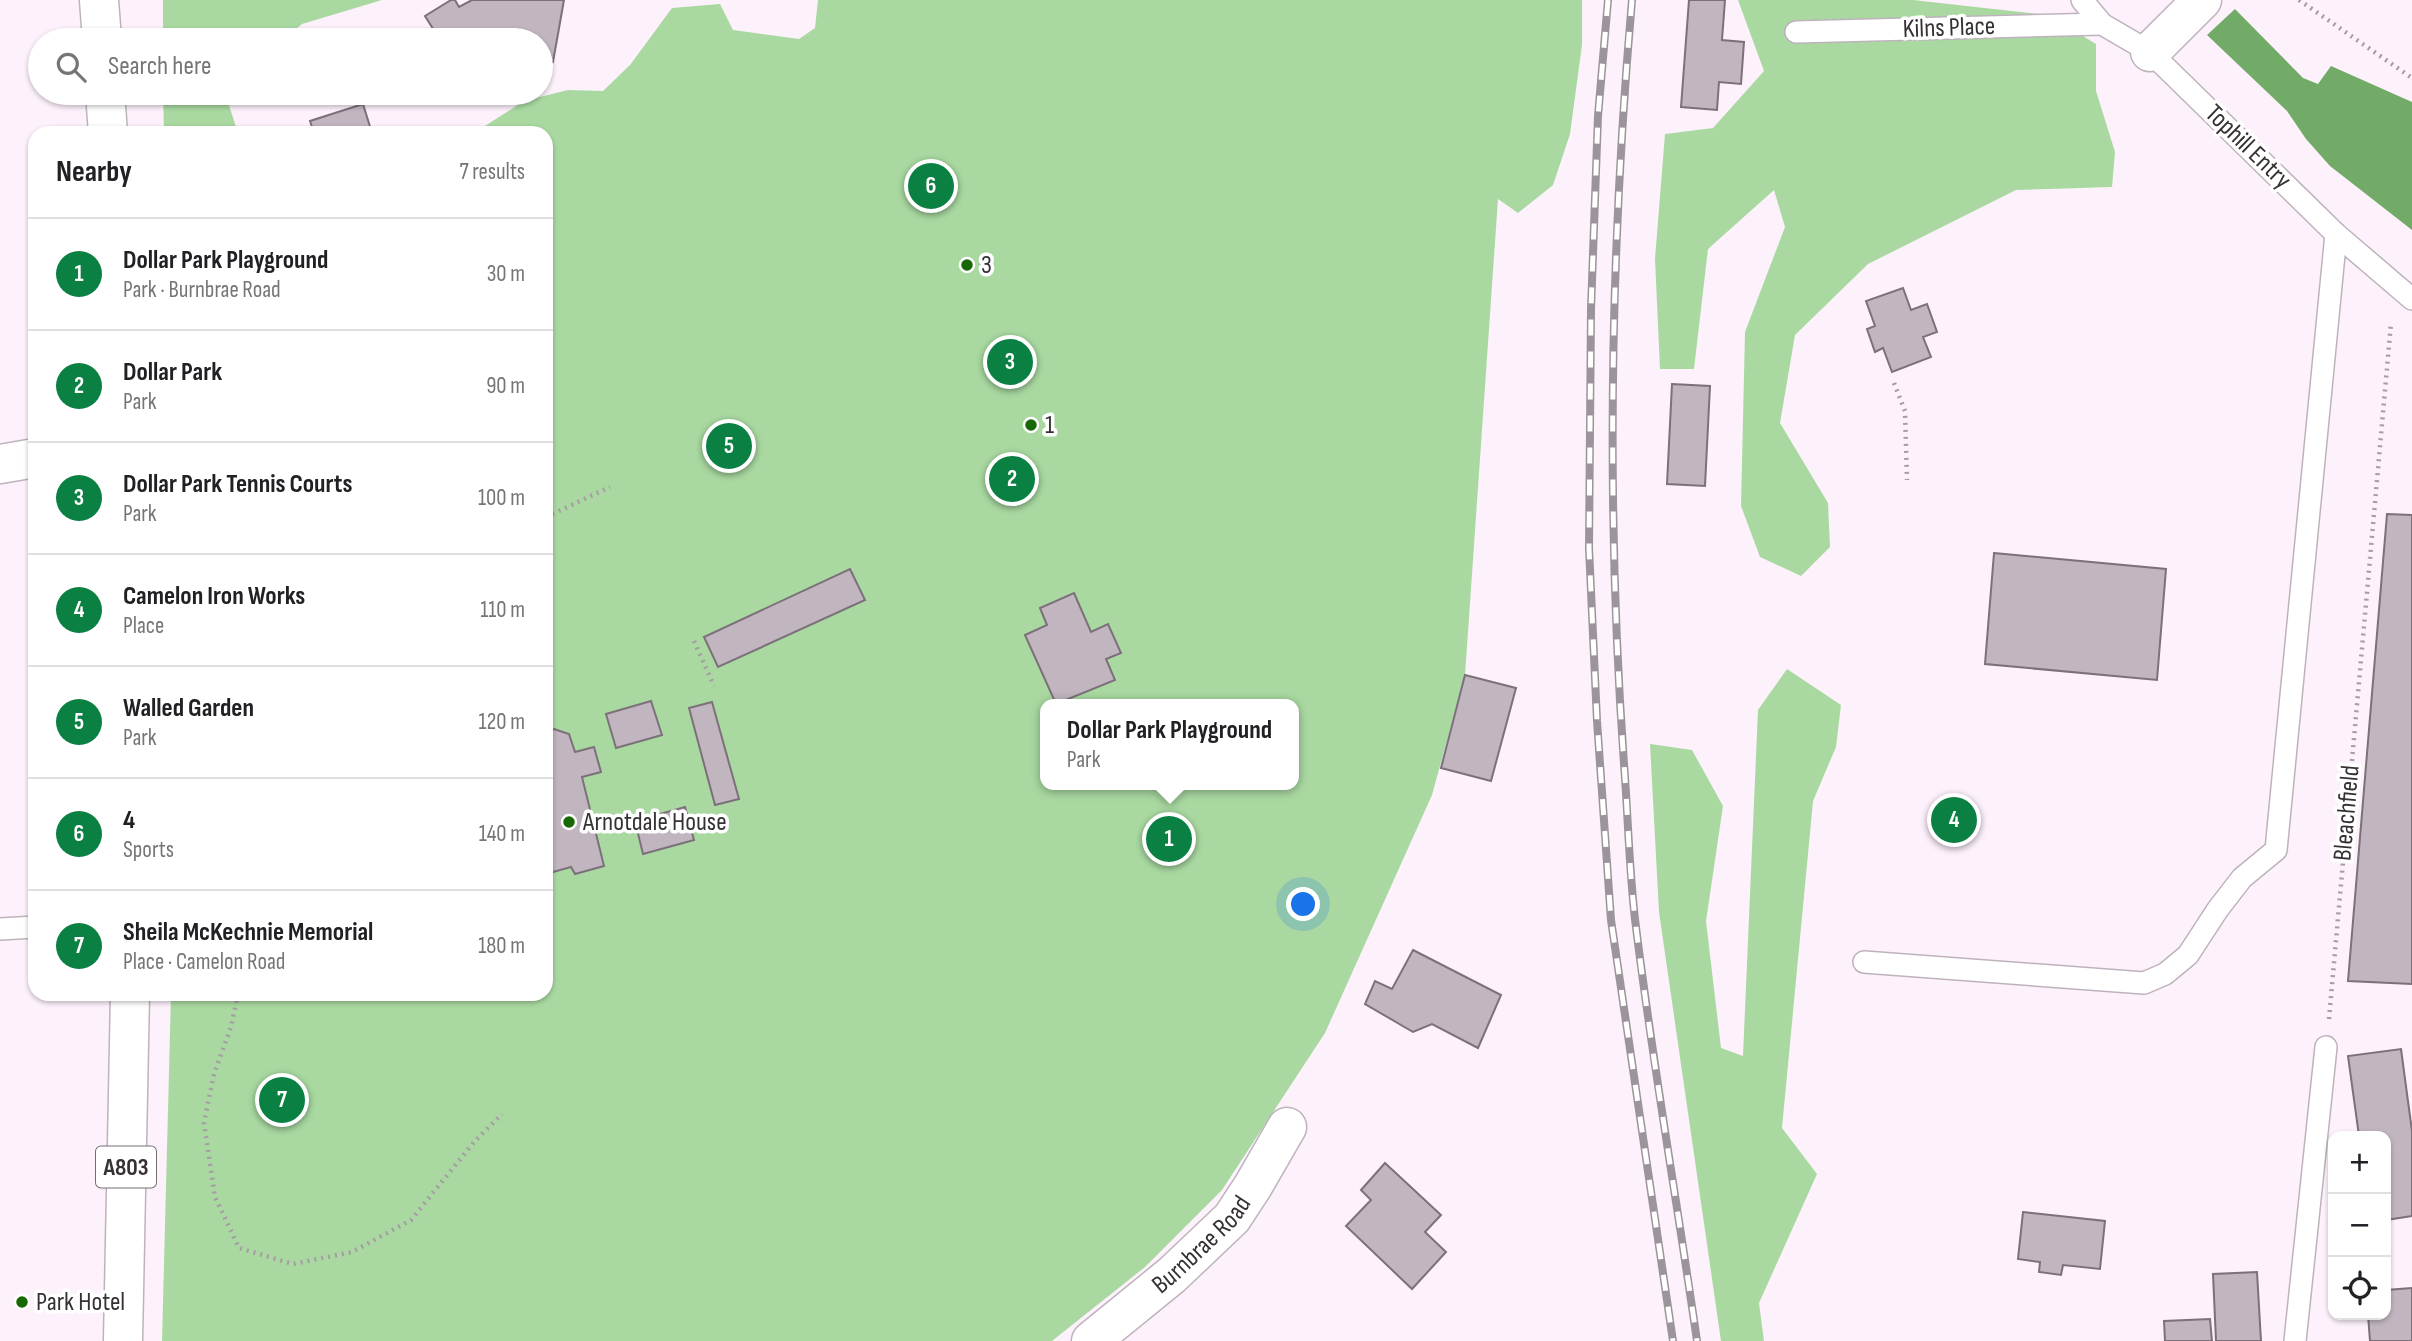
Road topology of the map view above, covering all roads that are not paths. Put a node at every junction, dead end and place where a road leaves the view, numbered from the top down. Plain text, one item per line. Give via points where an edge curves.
1 (99, 0) edge
2 (2071, 0) edge
3 (2082, 0) edge
4 (2192, 10) edge
5 (2102, 24) junction
6 (101, 28) edge
7 (1796, 32) dead end
8 (2150, 52) junction
9 (107, 105) edge
10 (108, 126) edge
11 (2336, 234) junction
12 (2412, 299) edge
13 (28, 459) edge
14 (0, 464) edge
15 (28, 927) edge
16 (0, 929) edge
17 (1864, 962) dead end
18 (130, 1001) edge
19 (2326, 1047) road end
20 (1286, 1127) dead end
21 (123, 1341) edge
22 (1091, 1341) edge
23 (2295, 1341) edge

1 - 6 main road
2 - 5 lane
3 - 5 lane, Tophill Entry
4 - 8 main road
5 - 7 lane, Kilns Place
5 - 8 lane, Tophill Entry
8 - 11 lane, Tophill Entry
9 - 10 main road
11 - 12 lane, Tophill Entry
11 - 17 lane via 2276,850 2242,878 2188,955 2144,984
13 - 14 main road
15 - 16 lane
18 - 21 main road, A803
19 - 23 lane
20 - 22 main road, Burnbrae Road via 1232,1218 1172,1275

